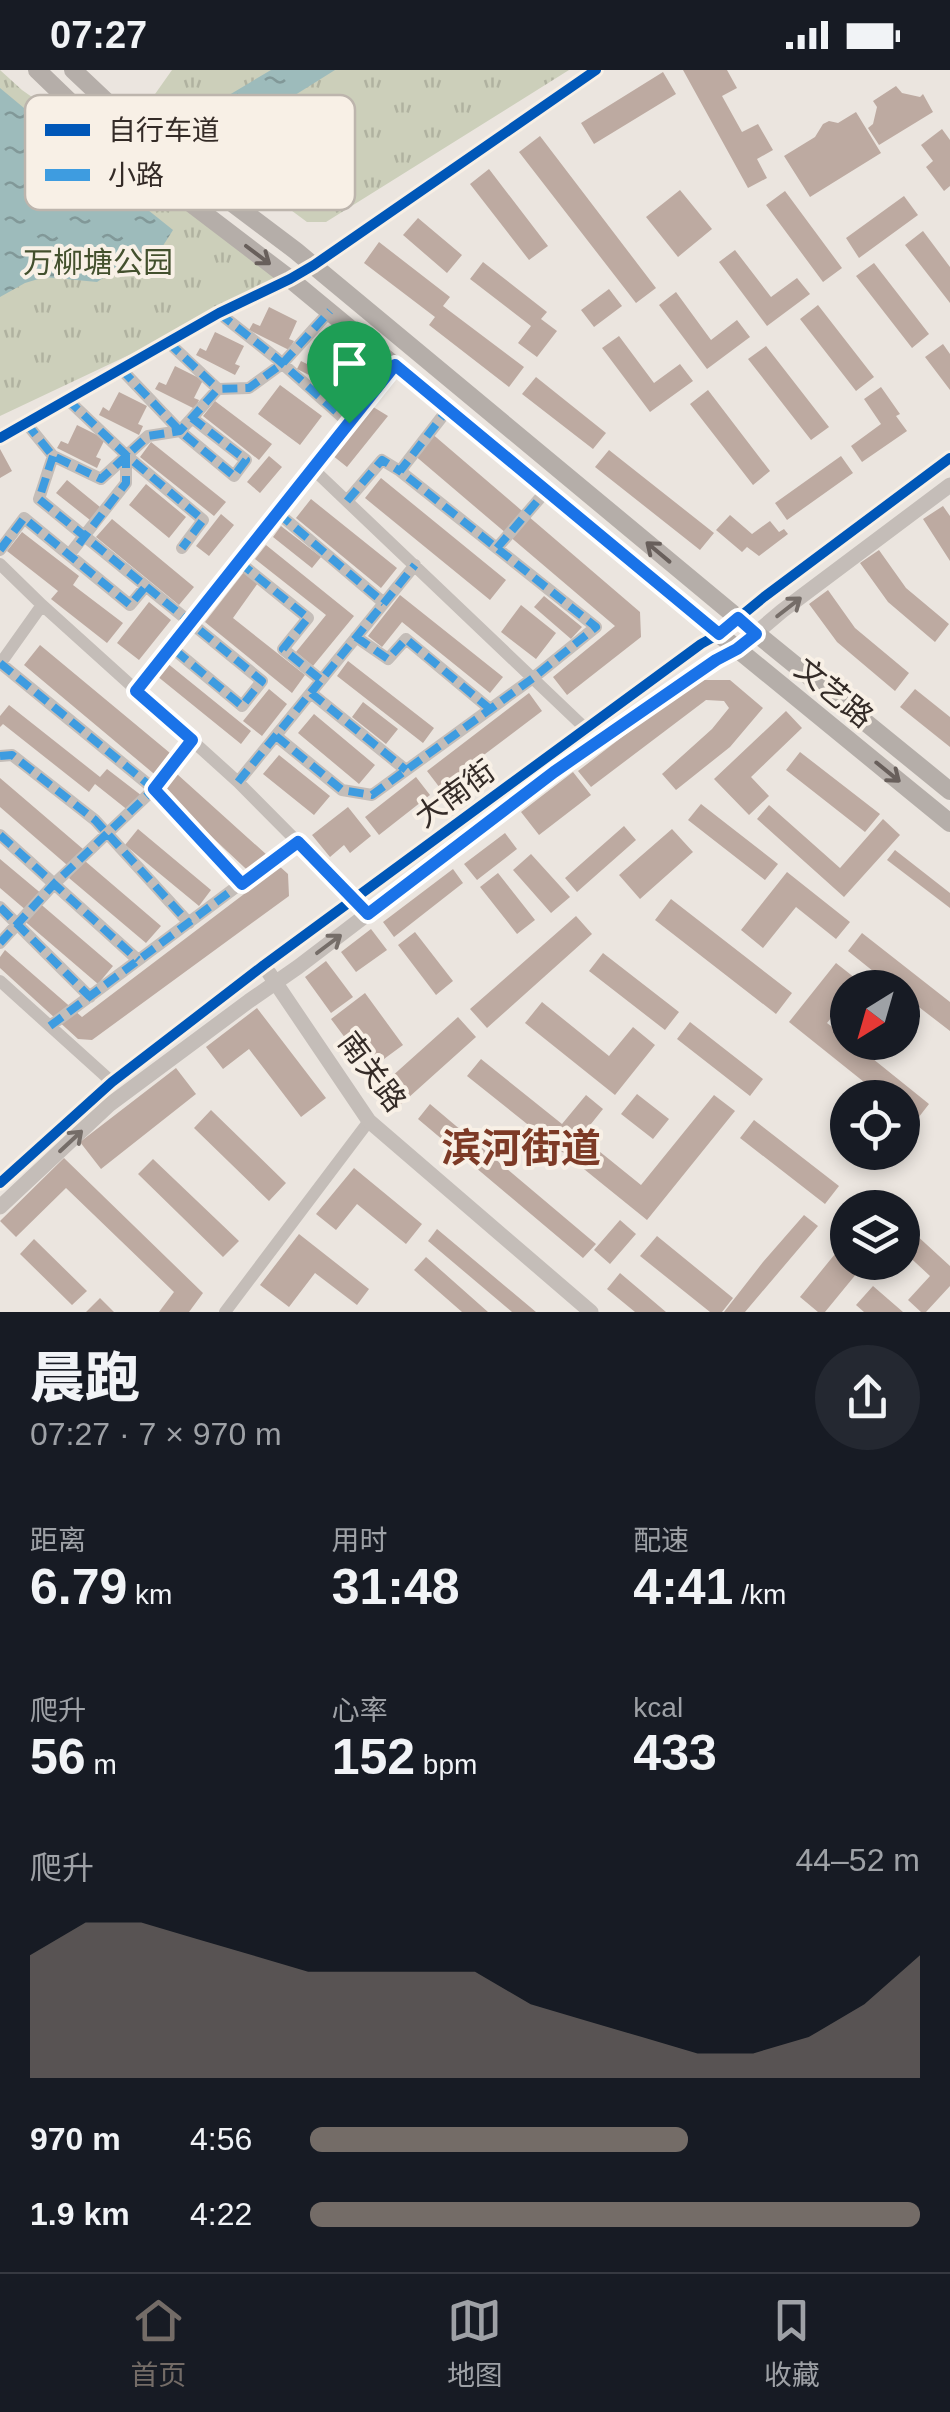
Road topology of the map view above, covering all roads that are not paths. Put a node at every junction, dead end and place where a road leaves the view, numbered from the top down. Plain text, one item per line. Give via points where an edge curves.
1 (37, 70) edge
2 (73, 70) edge
3 (596, 70) edge
4 (63, 95) edge
5 (99, 95) edge
6 (197, 210) edge
7 (242, 210) edge
8 (314, 265) junction
9 (290, 279) junction
10 (330, 312) junction
11 (219, 313) junction
12 (168, 342) junction
13 (282, 364) junction
14 (395, 365) junction
15 (121, 369) junction
16 (218, 389) junction
17 (67, 400) junction
18 (448, 409) junction
19 (192, 418) junction
20 (26, 423) junction
21 (349, 423) junction
22 (180, 432) junction
23 (0, 438) edge
24 (126, 455) junction
25 (53, 456) junction
26 (950, 458) edge
27 (313, 469) junction
28 (400, 471) junction
29 (950, 485) edge
30 (546, 491) junction
31 (38, 499) junction
32 (347, 501) junction
33 (278, 512) junction
34 (24, 518) junction
35 (84, 536) junction
36 (182, 548) dead end
37 (497, 548) junction
38 (0, 550) edge
39 (69, 555) junction
40 (239, 562) junction
41 (0, 564) edge
42 (415, 565) junction
43 (146, 586) junction
44 (384, 603) junction
45 (42, 605) junction
46 (738, 618) junction
47 (190, 622) junction
48 (719, 634) junction
49 (756, 634) junction
50 (356, 637) junction
51 (171, 647) junction
52 (737, 649) junction
53 (0, 663) edge
54 (533, 678) junction
55 (321, 680) junction
56 (136, 691) junction
57 (310, 693) junction
58 (490, 709) junction
59 (586, 728) junction
60 (276, 736) junction
61 (192, 740) junction
62 (0, 756) edge
63 (406, 770) junction
64 (238, 782) junction
65 (154, 789) junction
66 (950, 791) edge
67 (950, 823) edge
68 (107, 834) junction
69 (0, 835) edge
70 (298, 842) junction
71 (54, 884) junction
72 (242, 884) junction
73 (356, 898) junction
74 (0, 907) edge
75 (368, 914) junction
76 (189, 923) junction
77 (17, 924) junction
78 (0, 943) edge
79 (138, 960) junction
80 (264, 966) junction
81 (0, 981) edge
82 (275, 982) junction
83 (90, 997) junction
84 (50, 1026) junction
85 (112, 1082) junction
86 (369, 1121) junction
87 (0, 1184) edge
88 (0, 1207) edge
89 (225, 1312) edge
90 (591, 1312) edge

1 -> 4 main road, 文艺路
2 - 5 main road, 文艺路
3 - 8 street
6 -> 9 main road, 文艺路
7 - 8 main road, 文艺路
8 - 9 street
46 -> 8 main road, 文艺路
9 - 10 main road, 文艺路
9 - 11 street
10 - 13 street
10 - 14 main road, 文艺路
11 - 12 street
11 - 13 street
12 - 15 street
12 - 16 street
13 - 16 street via 249,388
13 - 21 street
14 - 18 main road, 文艺路
14 - 21 street
15 - 17 street
15 - 22 street
16 - 19 street
17 - 20 street
17 - 24 street
18 - 28 street
18 - 30 main road, 文艺路
19 - 22 street
19 - 22 street via 246,460 234,476
20 - 23 street
20 - 25 street
21 - 27 street
22 - 24 street via 148,436
24 - 25 street via 102,479
24 - 35 street via 126,483
24 - 36 street via 203,520
25 - 31 street
26 - 46 street, 大南街
27 - 32 street
27 - 33 street
28 - 32 street via 382,460
28 - 37 street
49 -> 29 street, 大南街
30 - 37 street
30 - 48 main road, 文艺路
31 - 34 street
31 - 35 street
32 - 42 street
33 - 40 street
33 - 44 street
34 - 38 street
34 - 39 street
35 - 39 street
35 - 43 street
37 - 54 street via 596,627
39 - 43 street via 130,606
40 - 47 street
40 - 55 street via 308,618 283,650
41 - 45 street
42 - 44 street
42 - 54 street
43 - 47 street
44 - 50 street
45 - 53 street
45 - 56 street
46 - 48 street, 大南街
46 - 49 main road, 文艺路
47 - 51 street
47 - 51 street via 262,681 242,706
48 - 52 main road, 文艺路
48 - 59 street, 大南街
49 - 52 street, 大南街
49 - 66 main road, 文艺路
50 - 55 street
50 - 58 street via 388,659 406,639
51 - 56 street
52 -> 67 main road, 文艺路
52 - 75 street, 大南街 via 554,772
53 - 65 street
54 - 58 street
54 - 59 street
55 - 57 street
56 - 61 street
57 - 60 street
57 - 63 street
58 - 63 street
59 - 73 street, 大南街
60 - 63 street via 342,790 372,795
60 - 64 street
61 - 64 street
61 - 65 street
62 - 68 street via 12,756
64 - 70 street
65 - 68 street
65 - 72 street
68 - 71 street
68 - 76 street
69 - 71 street
70 - 72 street
70 - 73 street
71 - 77 street
71 - 79 street
72 - 76 street
73 - 75 street
73 - 80 street, 大南街
74 - 77 street
82 -> 75 street, 大南街
76 - 79 street
77 - 78 street
77 - 83 street
79 - 83 street
80 - 82 street, 南关路
80 - 85 street, 大南街
81 - 84 street
82 - 86 street, 南关路
88 -> 82 street, 大南街 via 109,1105
83 - 84 street
84 - 85 street
85 - 87 street, 大南街
86 - 89 street
86 - 90 street, 南关路

